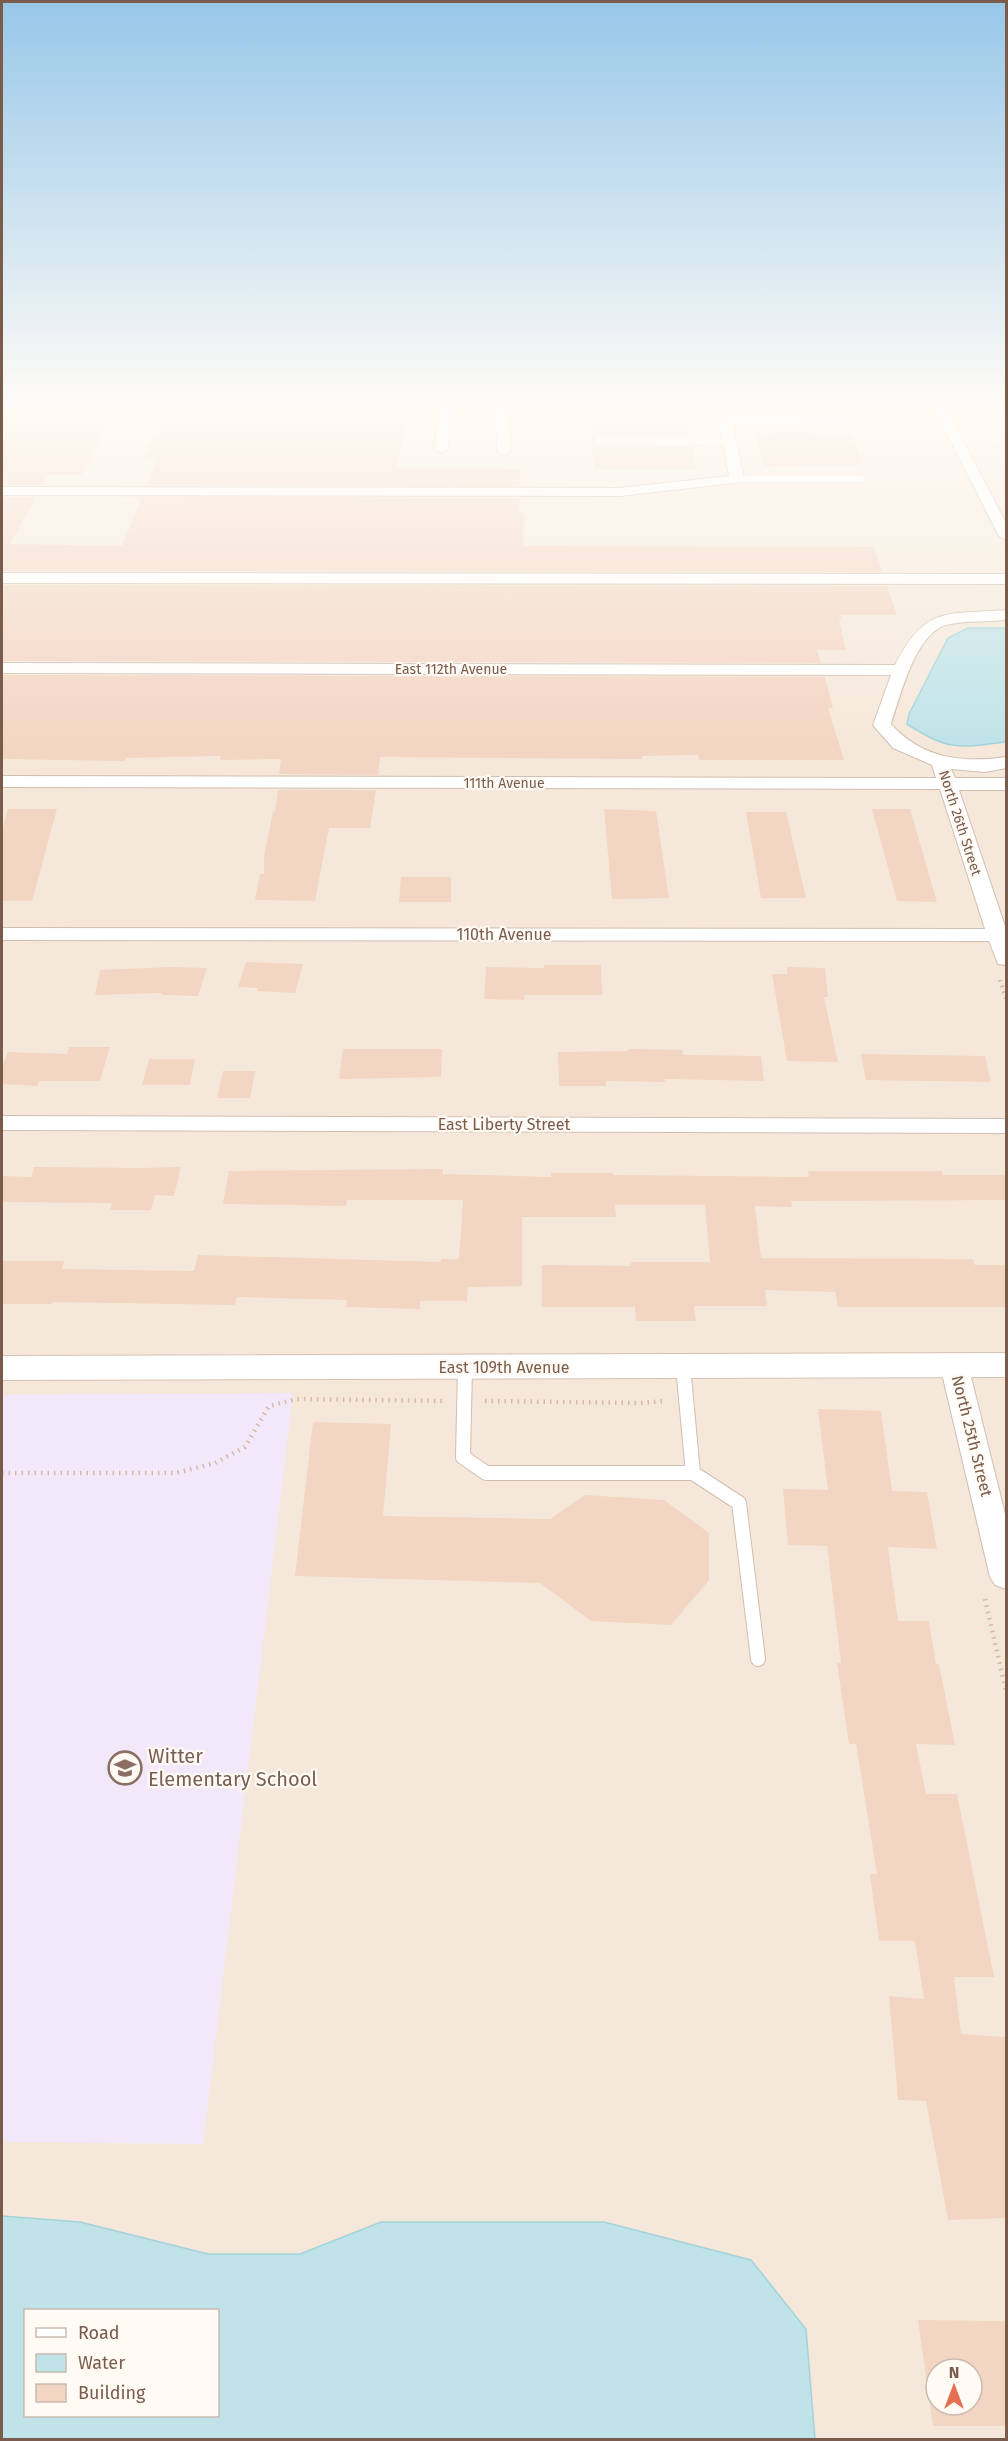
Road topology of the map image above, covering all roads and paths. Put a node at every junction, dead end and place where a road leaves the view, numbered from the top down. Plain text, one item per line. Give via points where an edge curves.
1 (996, 517) edge
2 (1006, 536) edge
3 (2, 578) edge
4 (988, 579) junction
5 (1006, 579) edge
6 (1003, 604) edge
7 (2, 668) edge
8 (901, 670) junction
9 (940, 762) junction
10 (1006, 762) edge
11 (2, 782) edge
12 (946, 783) junction
13 (1006, 783) edge
14 (2, 934) edge
15 (1002, 935) edge
16 (1006, 959) edge
17 (2, 1123) edge
18 (1006, 1126) edge
19 (954, 1365) junction
20 (1006, 1365) edge
21 (2, 1368) edge
22 (684, 1382) junction
23 (465, 1384) junction
24 (2, 1473) edge
25 (693, 1473) junction
26 (995, 1583) edge
27 (758, 1659) dead end
28 (1006, 1690) edge

1 - 2 street
3 - 4 street
4 - 5 street
4 - 6 street
6 - 8 street, North 26th Street via 938,622 920,636
7 - 8 street, East 112th Avenue
8 - 9 street, North 26th Street via 882,725 898,744
9 - 10 street via 985,766
9 - 12 street, North 26th Street
11 - 12 street, 111th Avenue
12 - 13 street, 111th Avenue
12 - 15 street, North 26th Street
14 - 15 street, 110th Avenue
15 - 16 street, North 26th Street
17 - 18 street, East Liberty Street
19 - 20 street, East 109th Avenue
19 - 22 street, East 109th Avenue
19 - 26 street, North 25th Street
21 - 23 street, East 109th Avenue
22 - 23 street, East 109th Avenue
22 - 23 path via 641,1403
22 - 25 lane
23 - 24 path via 297,1399 269,1406 245,1447 215,1463 176,1473
23 - 25 lane via 464,1457 486,1473
25 - 27 lane via 739,1503
26 - 28 path

